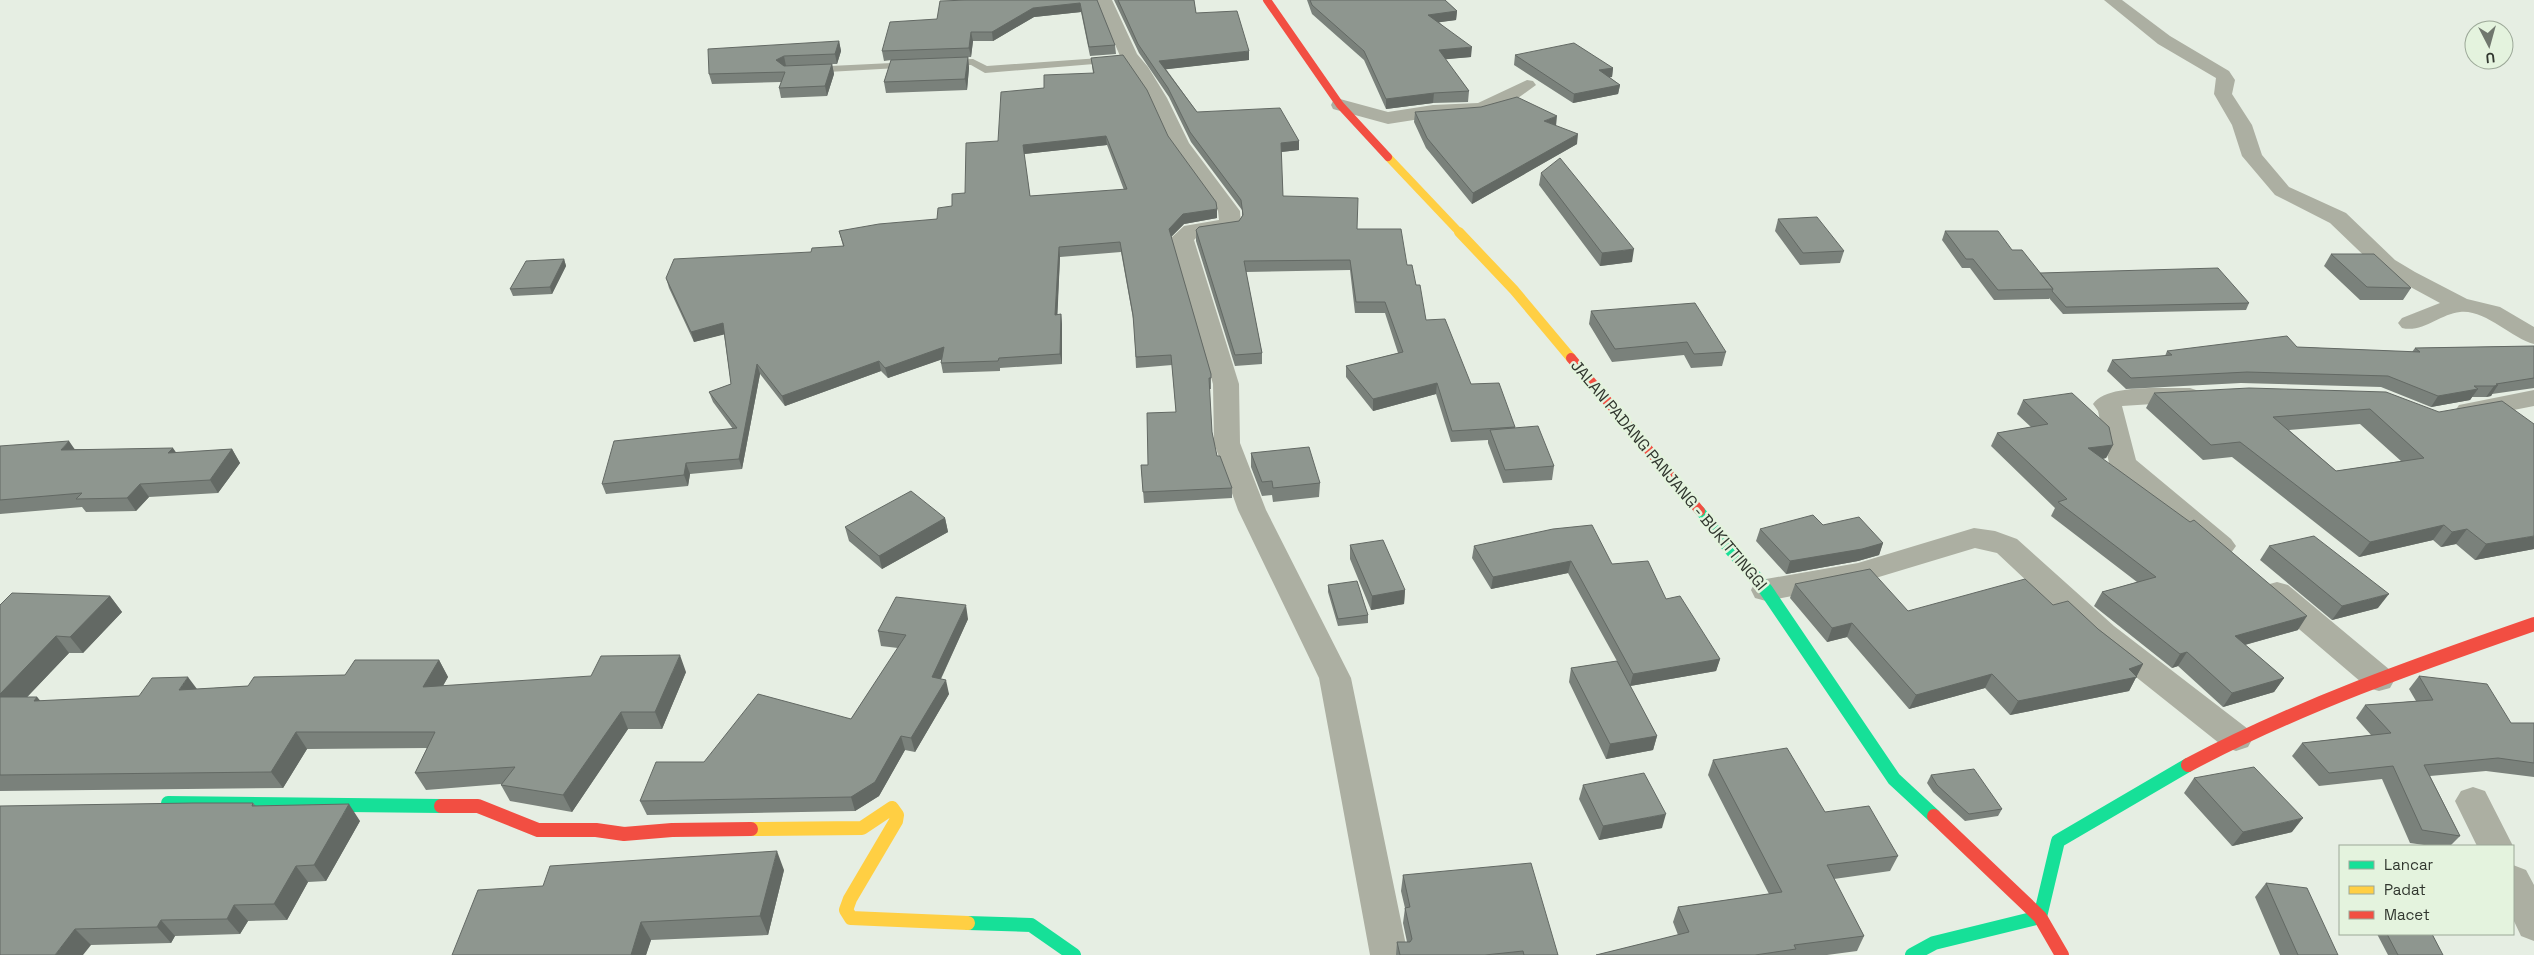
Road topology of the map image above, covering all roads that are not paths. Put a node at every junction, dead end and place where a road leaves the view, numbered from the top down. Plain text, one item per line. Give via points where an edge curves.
1 (1104, 0) edge
2 (1267, 0) edge
3 (2112, 0) edge
4 (1126, 47) junction
5 (795, 70) edge
6 (1527, 84) dead end
7 (1340, 105) junction
8 (2459, 304) junction
9 (2410, 323) dead end
10 (2534, 336) edge
11 (2212, 394) edge
12 (2534, 398) edge
13 (2439, 415) edge
14 (2238, 560) edge
15 (2260, 578) edge
16 (1766, 590) junction
17 (2534, 624) edge
18 (2379, 678) junction
19 (2236, 738) junction
20 (2472, 801) dead end
21 (157, 804) edge
22 (2494, 845) edge
23 (2514, 883) edge
24 (2040, 917) junction
25 (2534, 924) edge
26 (1074, 955) edge
27 (1389, 955) edge
28 (1912, 955) edge
29 (2062, 955) edge

1 - 4 street
2 - 7 main road, JALAN PADANG PANJANG - BUKITTINGGI
3 - 8 street via 2164,40 2223,75 2226,80 2223,94 2242,125 2252,156 2282,191 2338,218 2387,265
4 - 5 lane via 1122,59 985,70 973,62
4 - 27 street via 1158,98 1180,144 1229,211 1230,225 1192,231 1182,238 1226,384 1227,443 1252,510 1335,678
6 - 7 street via 1504,99 1481,108 1388,118
7 - 16 main road, JALAN PADANG PANJANG - BUKITTINGGI via 1514,290
8 - 9 street
8 - 10 street via 2492,312
11 - 14 street via 2123,399 2106,404 2111,410 2123,463
12 - 13 street
15 - 18 street
16 - 19 street via 1860,573 1974,538 1995,541 2007,546 2103,634
16 - 24 main road, JALAN PADANG PANJANG - BUKITTINGGI via 1894,779
17 - 18 main road
18 - 19 main road
19 - 24 main road via 2058,841
20 - 22 street
21 - 26 main road via 478,806 538,830 596,830 624,834 672,830 862,828 892,808 897,815 896,821 850,900 846,910 851,918 1031,925
23 - 25 street
24 - 28 main road via 1934,943
24 - 29 main road, JALAN PADANG PANJANG - BUKITTINGGI

